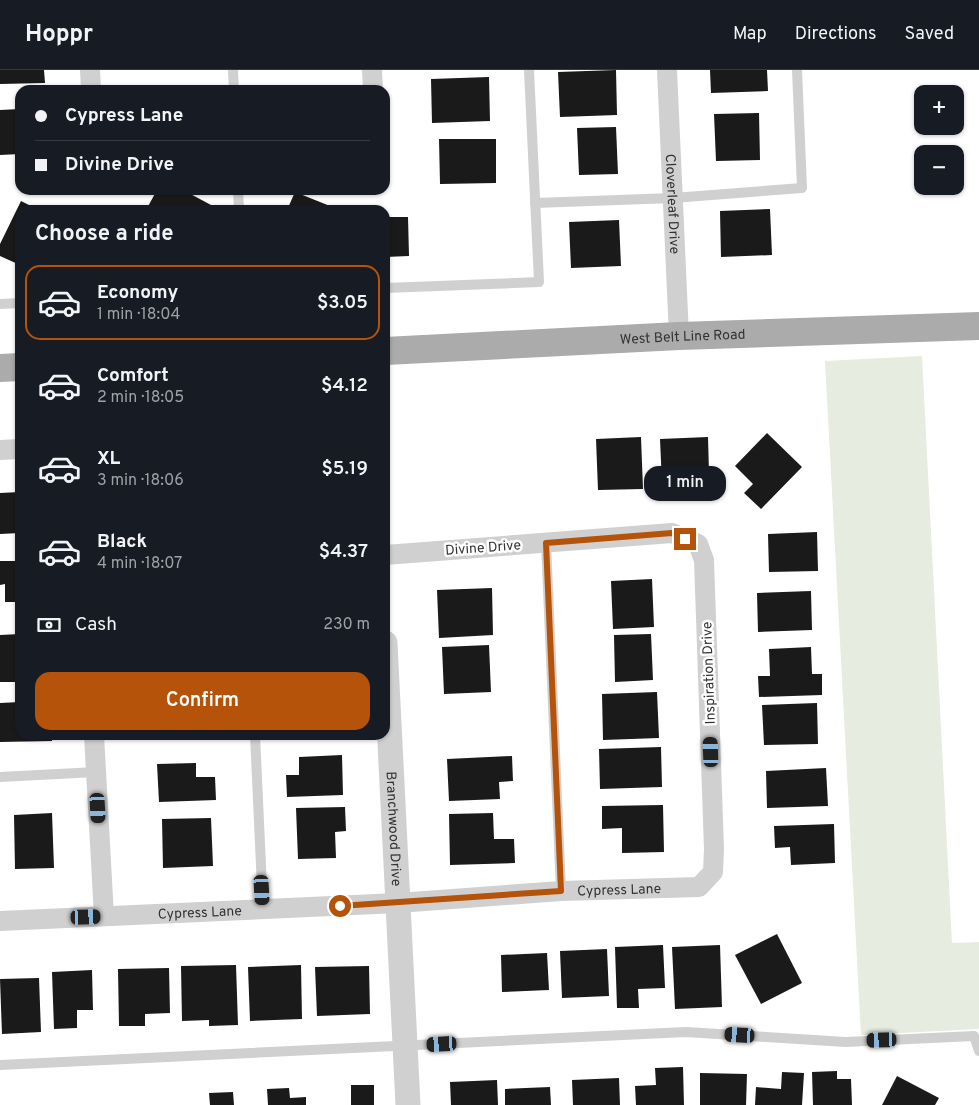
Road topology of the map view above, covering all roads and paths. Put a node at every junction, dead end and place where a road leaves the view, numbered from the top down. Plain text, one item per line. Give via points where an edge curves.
1 (90, 70) edge
2 (233, 70) edge
3 (372, 70) edge
4 (528, 70) edge
5 (667, 70) edge
6 (797, 70) edge
7 (91, 85) edge
8 (234, 85) edge
9 (373, 85) edge
10 (672, 198) junction
11 (535, 203) junction
12 (390, 288) edge
13 (15, 303) edge
14 (0, 304) edge
15 (979, 326) edge
16 (679, 336) junction
17 (390, 351) edge
18 (15, 367) edge
19 (0, 368) edge
20 (0, 450) edge
21 (15, 450) edge
22 (546, 543) junction
23 (698, 544) joint
24 (390, 555) edge
25 (94, 740) edge
26 (255, 740) edge
27 (390, 740) edge
28 (96, 772) junction
29 (0, 777) edge
30 (712, 862) joint
31 (561, 891) junction
32 (398, 903) junction
33 (263, 909) junction
34 (104, 916) junction
35 (0, 921) edge
36 (405, 1046) junction
37 (979, 1051) edge
38 (0, 1065) edge
39 (408, 1105) edge

1 - 7 street
2 - 8 lane
3 - 9 street
4 - 11 lane
5 - 10 street, Cloverleaf Drive
6 - 10 lane via 802,188
10 - 11 lane
10 - 16 street, Cloverleaf Drive
11 - 12 lane via 539,282
13 - 14 lane
15 - 16 main road, West Belt Line Road
16 - 17 main road, West Belt Line Road
18 - 19 main road
20 - 21 street
22 - 23 street, Divine Drive via 672,533
22 - 24 street, Divine Drive
22 - 31 lane
23 - 30 street, Inspiration Drive via 704,560
25 - 28 street
26 - 33 lane
27 - 32 street, Branchwood Drive
28 - 29 lane
28 - 34 street
30 - 31 street, Cypress Lane via 713,872 699,887
31 - 32 street, Cypress Lane
32 - 33 street, Cypress Lane
32 - 36 street, Branchwood Drive
33 - 34 street, Cypress Lane
34 - 35 street, Cypress Lane
36 - 37 lane via 686,1032 846,1042 974,1036
36 - 38 lane
36 - 39 street, Branchwood Drive

